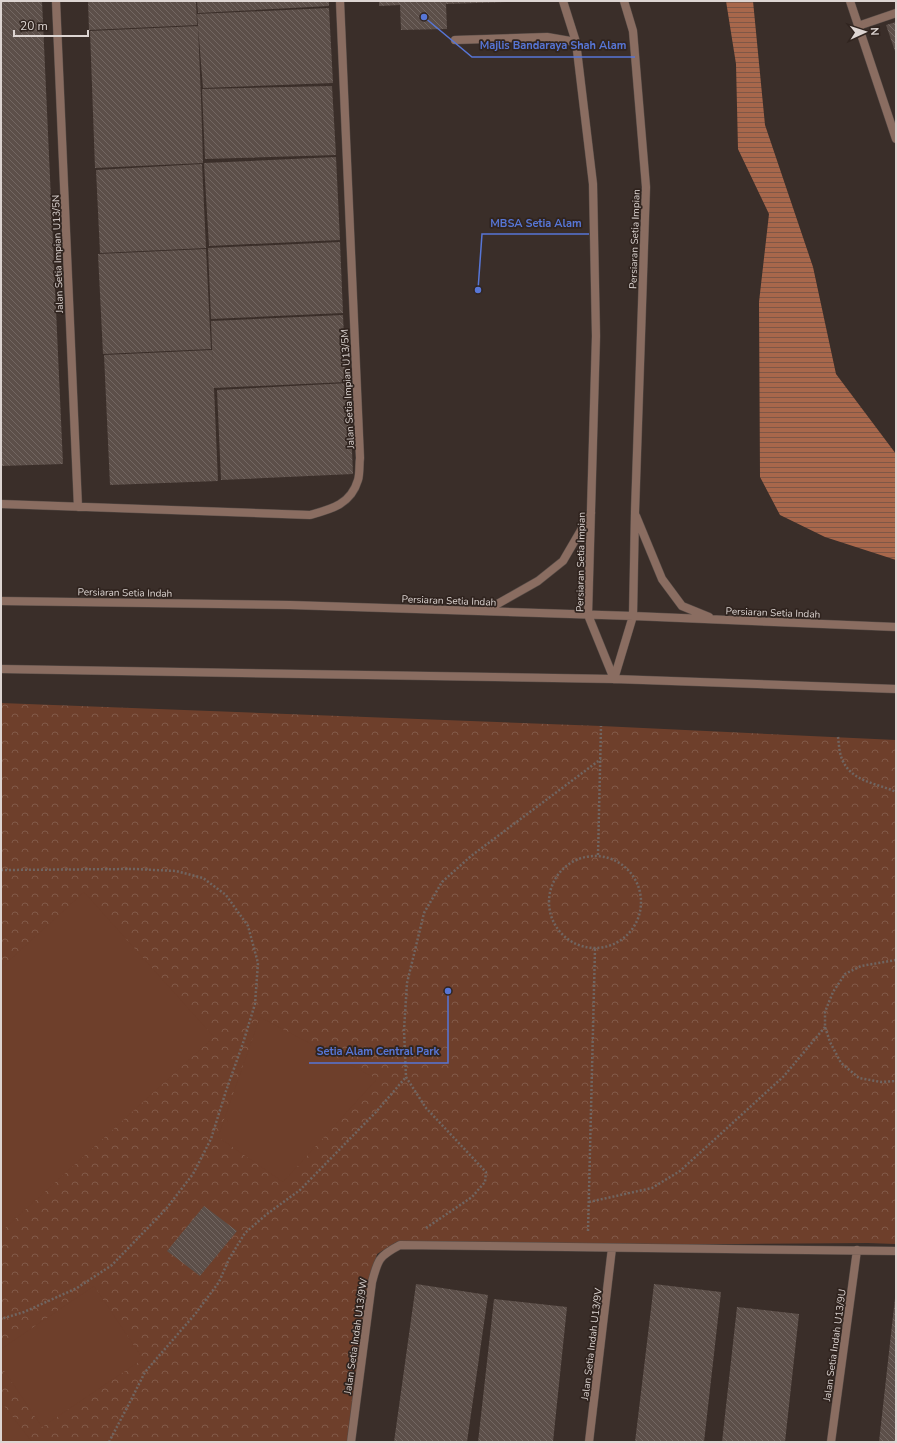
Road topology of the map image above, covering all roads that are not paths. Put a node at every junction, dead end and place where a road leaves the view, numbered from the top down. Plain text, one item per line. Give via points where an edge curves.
1 (56, 1) edge
2 (340, 1) edge
3 (563, 1) edge
4 (624, 1) edge
5 (850, 1) edge
6 (896, 13) edge
7 (858, 26) junction
8 (455, 40) dead end
9 (576, 42) junction
10 (896, 139) edge
11 (1, 504) edge
12 (78, 507) junction
13 (591, 512) junction
14 (635, 512) junction
15 (1, 601) edge
16 (484, 611) junction
17 (588, 615) junction
18 (633, 616) junction
19 (714, 619) junction
20 (896, 627) edge
21 (1, 669) edge
22 (614, 679) junction
23 (896, 689) edge
24 (612, 1248) junction
25 (857, 1250) junction
26 (896, 1251) edge
27 (352, 1442) edge
28 (589, 1442) edge
29 (831, 1442) edge

1 - 12 street, Jalan Setia Impian U13/5N
2 - 12 street, Jalan Setia Impian U13/5M via 360,458 358,480 350,498 332,508 310,515
3 - 9 street, Persiaran Setia Impian
4 - 14 street, Persiaran Setia Impian via 633,31 646,187
5 - 7 street
6 - 7 street
7 - 10 street
8 - 9 street via 547,37
9 - 13 street, Persiaran Setia Impian via 593,184 596,336
11 - 12 street, Jalan Setia Impian U13/5M
13 - 16 street via 563,561 538,581
13 - 17 street, Persiaran Setia Impian
14 - 18 street, Persiaran Setia Impian
14 - 19 street via 662,579 682,606
15 - 16 street, Persiaran Setia Indah
16 - 17 street, Persiaran Setia Indah
17 - 18 street, Persiaran Setia Indah
17 - 22 street, Persiaran Setia Impian
18 - 19 street, Persiaran Setia Indah
18 - 22 street, Persiaran Setia Impian
19 - 20 street, Persiaran Setia Indah
21 - 22 street
22 - 23 street
24 - 25 street
24 - 27 street, Jalan Setia Indah U13/9W via 400,1245 385,1253 377,1264 372,1282
24 - 28 street, Jalan Setia Indah U13/9V
25 - 26 street
25 - 29 street, Jalan Setia Indah U13/9U

